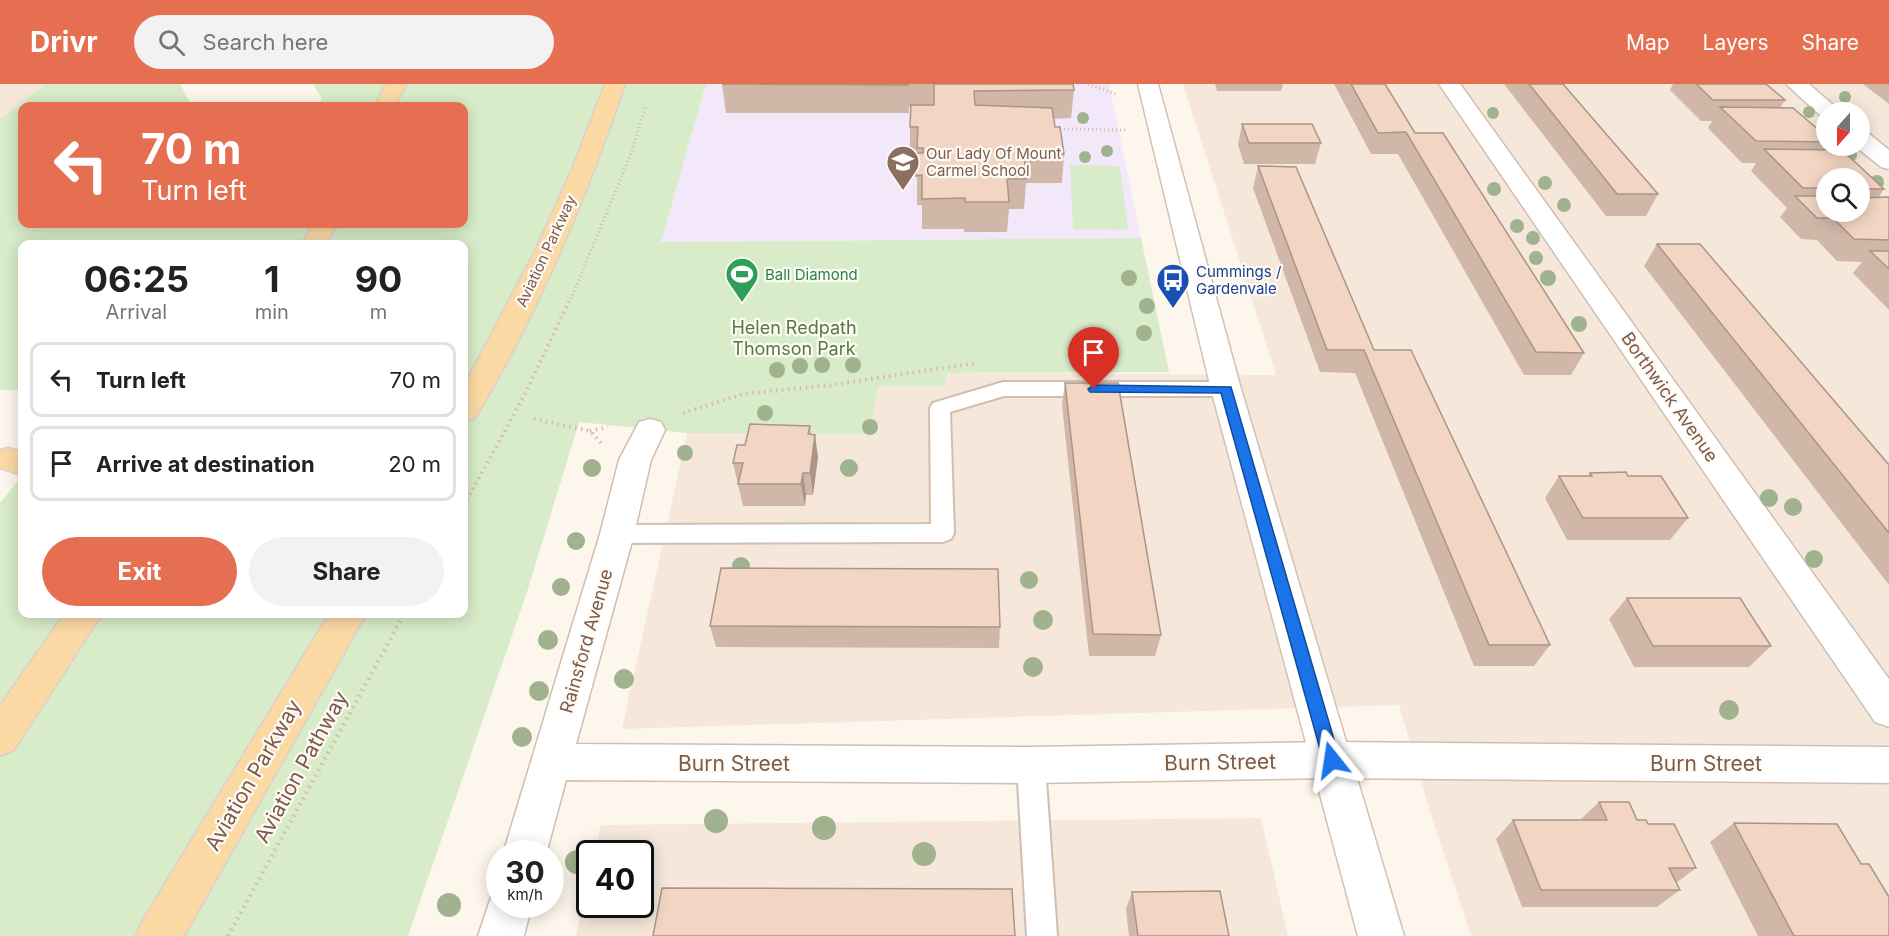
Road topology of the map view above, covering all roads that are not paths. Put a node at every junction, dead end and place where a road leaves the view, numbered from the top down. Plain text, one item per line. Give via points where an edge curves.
1 (396, 84) edge
2 (615, 84) edge
3 (1148, 84) edge
4 (1449, 84) edge
5 (1796, 84) edge
6 (387, 102) edge
7 (1818, 102) edge
8 (1870, 146) edge
9 (1889, 162) edge
10 (1226, 389) junction
11 (468, 404) edge
12 (642, 445) road end
13 (617, 534) junction
14 (346, 618) edge
15 (78, 620) edge
16 (1889, 710) edge
17 (0, 738) edge
18 (1332, 760) junction
19 (551, 762) junction
20 (1031, 765) junction
21 (1889, 765) edge
22 (528, 840) edge
23 (506, 918) edge
24 (159, 936) edge
25 (501, 936) edge
26 (1042, 936) edge
27 (1381, 936) edge

1 - 6 main road
2 - 11 main road, Aviation Parkway via 589,156 542,262
3 - 10 street
4 - 16 street, Borthwick Avenue
5 - 7 street
8 - 9 street
10 - 13 lane via 1003,389 940,408 943,533
10 - 18 street
12 - 13 street, Rainsford Avenue
13 - 19 street, Rainsford Avenue
14 - 24 main road, Aviation Parkway
15 - 17 main road
18 - 20 street, Burn Street
18 - 21 street, Burn Street
18 - 27 street
19 - 20 street, Burn Street
19 - 22 street, Rainsford Avenue
20 - 26 lane
23 - 25 street

